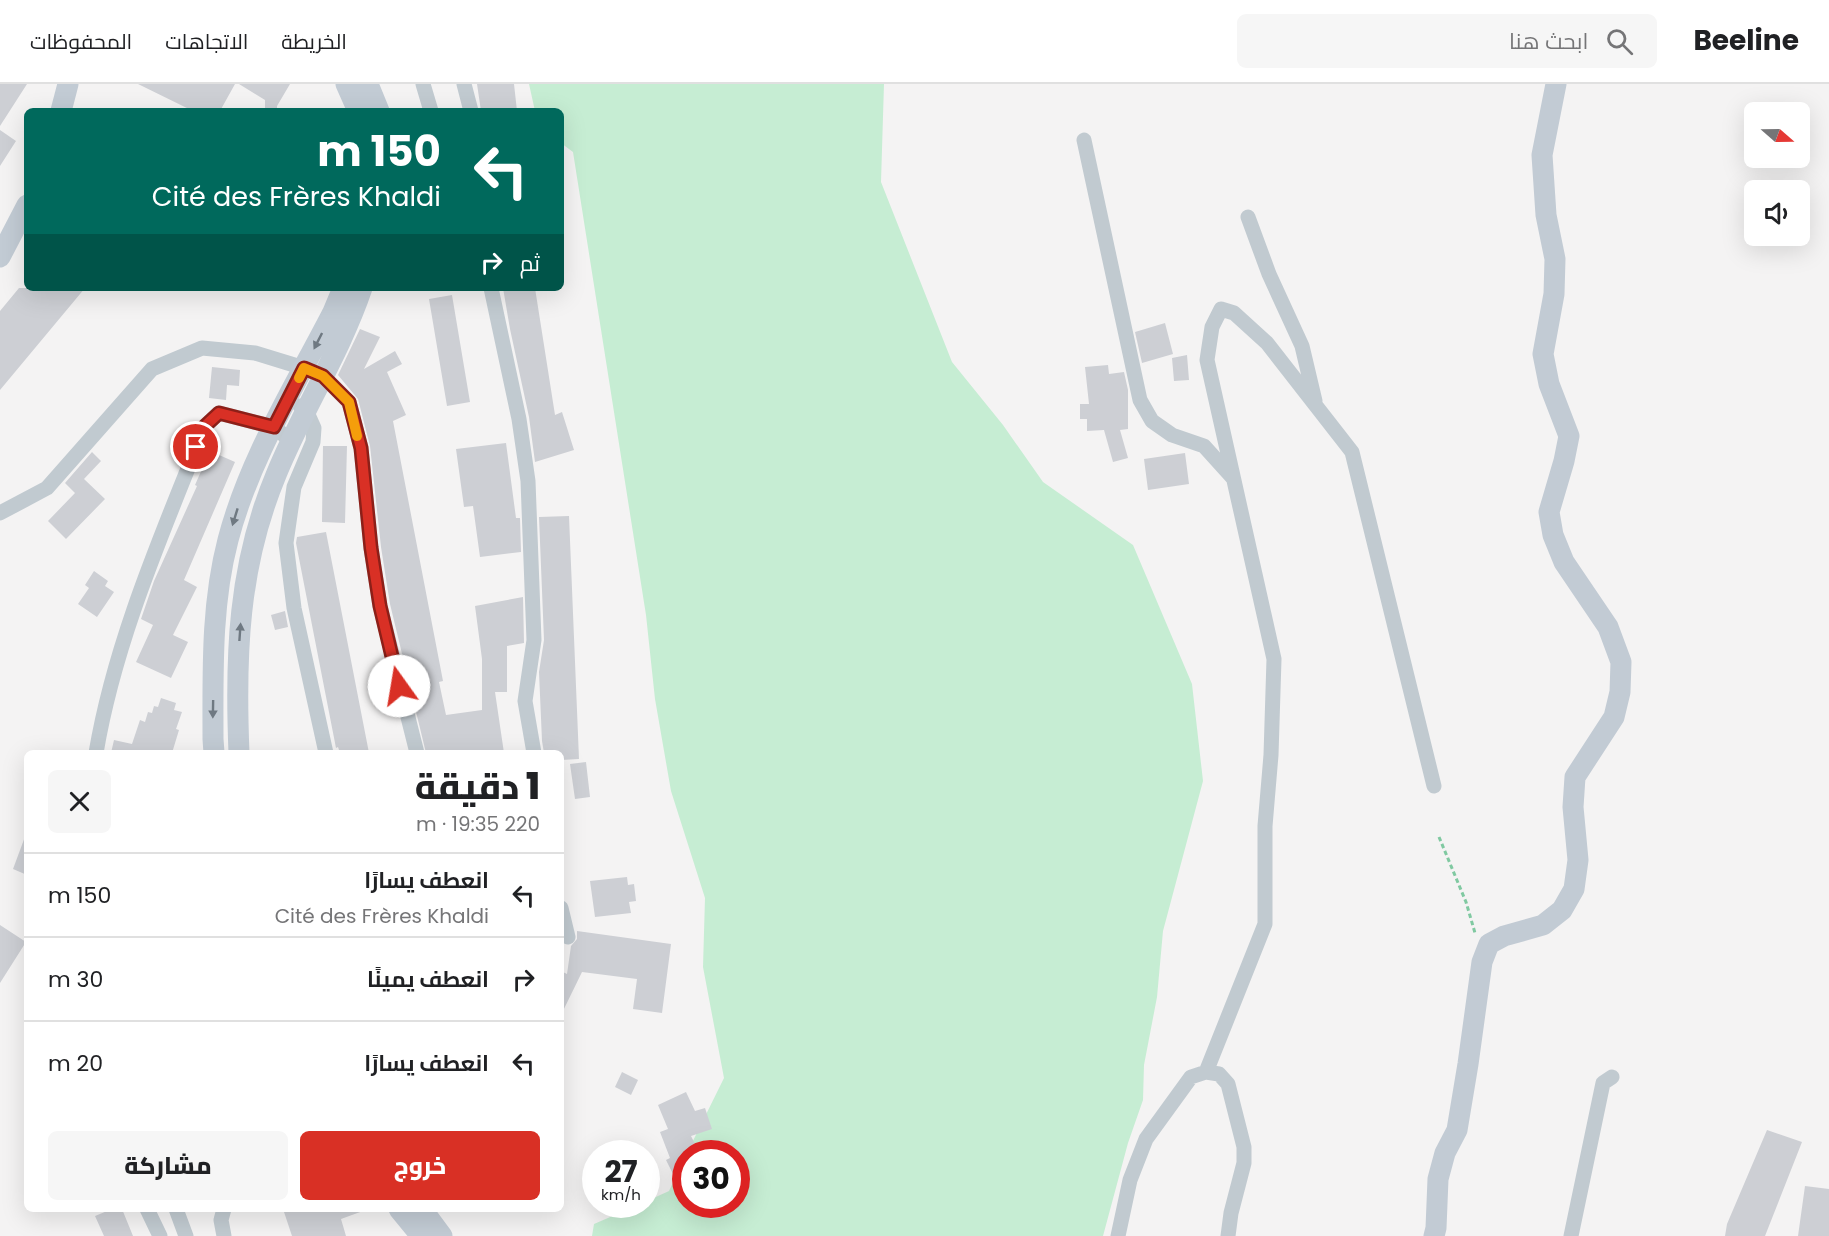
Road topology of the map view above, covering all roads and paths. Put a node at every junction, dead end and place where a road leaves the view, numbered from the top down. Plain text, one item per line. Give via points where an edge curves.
1 (68, 84) edge
2 (346, 84) edge
3 (368, 84) edge
4 (423, 84) edge
5 (464, 84) edge
6 (1556, 84) edge
7 (62, 108) edge
8 (357, 108) edge
9 (378, 108) edge
10 (430, 108) edge
11 (470, 108) edge
12 (1084, 140) dead end
13 (24, 212) edge
14 (1248, 217) dead end
15 (0, 256) edge
16 (342, 291) edge
17 (361, 291) edge
18 (492, 291) edge
19 (314, 372) junction
20 (297, 404) junction
21 (1317, 407) junction
22 (274, 427) junction
23 (291, 441) junction
24 (1234, 479) junction
25 (0, 513) edge
26 (97, 750) edge
27 (214, 750) edge
28 (239, 750) edge
29 (325, 750) edge
30 (416, 750) edge
31 (533, 750) edge
32 (1434, 786) dead end
33 (1439, 837) dead end
34 (564, 920) edge
35 (568, 937) dead end
36 (1483, 958) junction
37 (1206, 1072) junction
38 (1612, 1077) dead end
39 (148, 1212) edge
40 (177, 1212) edge
41 (223, 1212) edge
42 (401, 1212) edge
43 (424, 1212) edge
44 (160, 1236) edge
45 (186, 1236) edge
46 (224, 1236) edge
47 (421, 1236) edge
48 (441, 1236) edge
49 (1118, 1236) edge
50 (1228, 1236) edge
51 (1434, 1236) edge
52 (1571, 1236) edge

1 - 7 main road
2 - 8 main road
3 - 9 main road
4 - 10 street
5 - 11 street
6 - 36 main road via 1542,155 1546,215 1556,259 1543,354 1549,384 1569,436 1549,512 1564,562 1608,627 1622,662 1620,692 1614,717 1575,777 1578,861 1574,889 1562,910 1543,925 1489,944
12 - 24 street via 1140,400 1152,421 1172,435 1204,446
13 - 15 main road
14 - 21 street via 1302,346
16 -> 19 main road
17 - 19 main road via 347,325
18 - 31 street via 528,481 534,640 525,701
19 - 20 main road
19 - 25 street via 255,353 202,348 152,369 48,488
19 - 30 street via 349,402 361,448 380,606
20 - 22 main road
20 - 23 main road
20 - 29 street via 314,428 313,442 294,487 286,543 294,608
21 - 24 street via 1267,343 1234,313 1221,309 1212,327 1207,360
21 - 32 street via 1352,452
22 - 23 street
22 - 26 street via 219,413 205,426 137,598
22 -> 27 main road via 244,489 221,572 214,617
28 -> 23 main road via 238,664 247,566 257,525
24 - 37 street via 1274,659 1265,826 1265,924
33 - 36 path via 1466,902
34 - 35 street
36 - 51 main road via 1457,1130 1438,1179
37 - 49 street via 1191,1077 1146,1139 1130,1180
37 - 50 street via 1219,1074 1228,1084 1244,1148
38 - 52 street via 1603,1083
39 - 44 street
40 - 45 street
41 - 46 street
42 - 47 main road
43 - 48 main road

